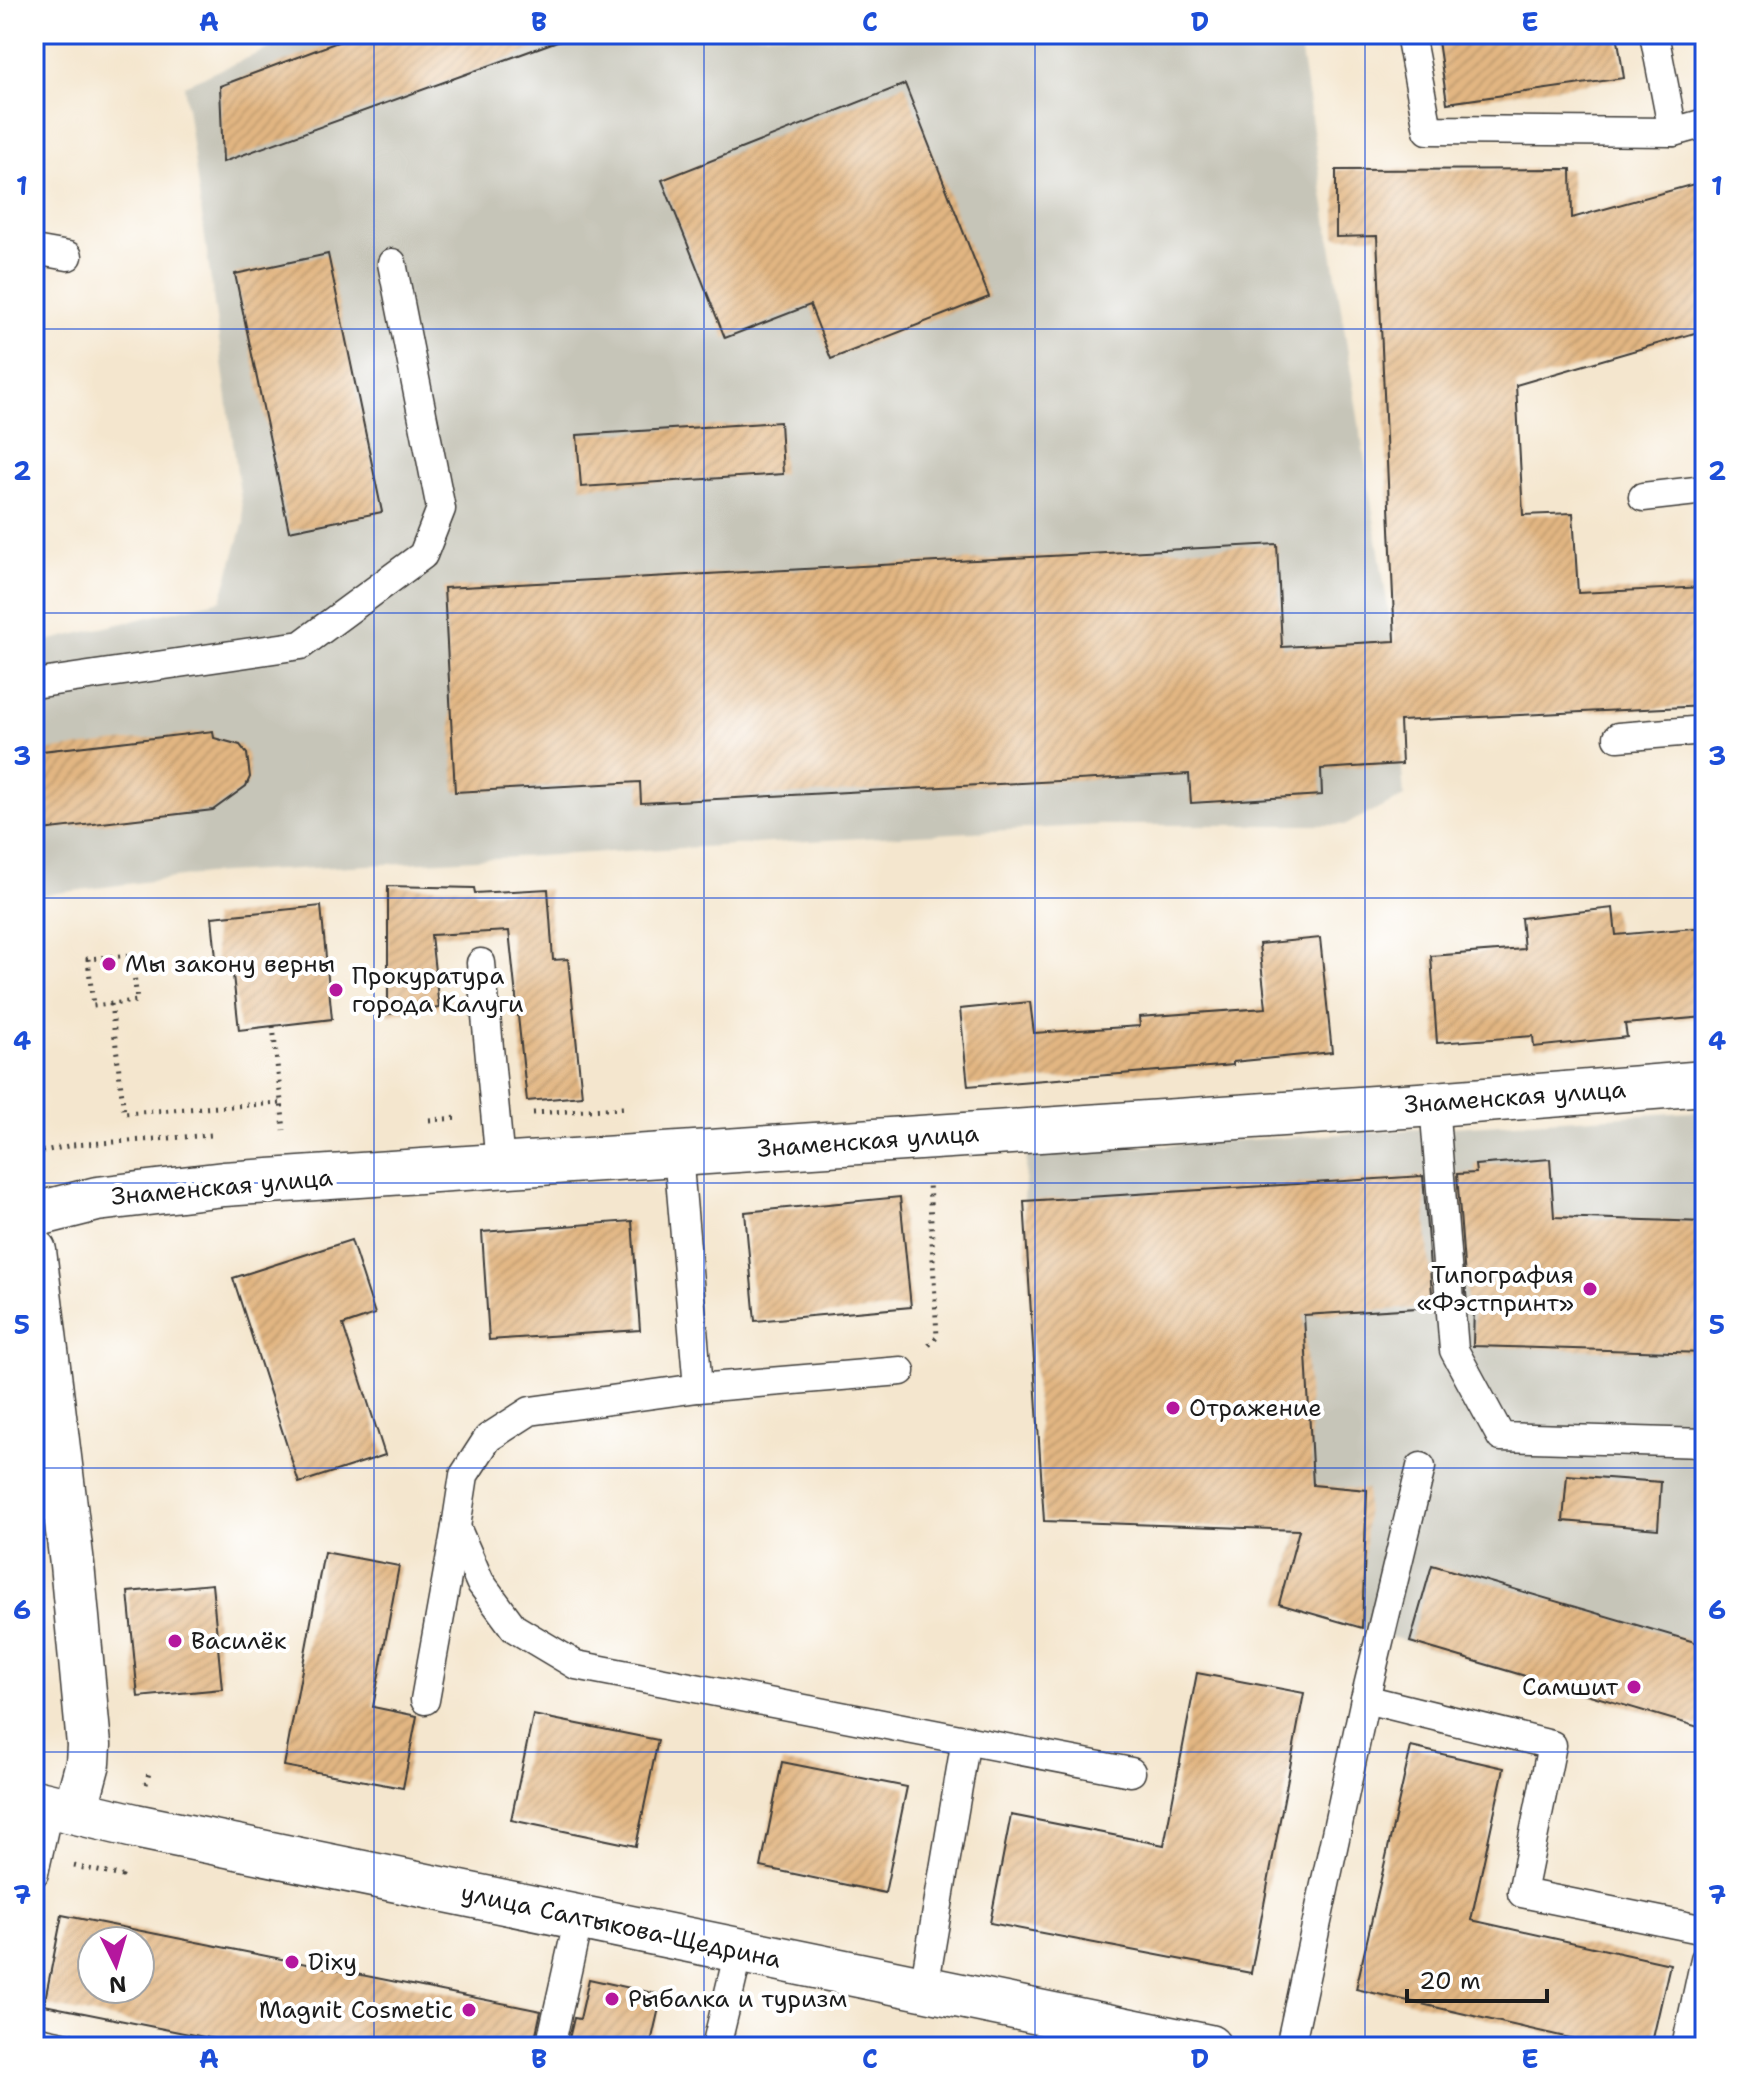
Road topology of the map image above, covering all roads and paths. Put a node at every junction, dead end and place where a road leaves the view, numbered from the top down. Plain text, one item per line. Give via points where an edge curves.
1 (1410, 34) edge
2 (1654, 34) edge
3 (1705, 123) edge
4 (1673, 132) junction
5 (34, 250) edge
6 (68, 256) dead end
7 (392, 263) dead end
8 (1705, 490) edge
9 (1643, 497) dead end
10 (34, 684) edge
11 (1705, 730) edge
12 (1618, 737) dead end
13 (481, 963) dead end
14 (111, 1004) junction
15 (273, 1026) dead end
16 (1705, 1083) edge
17 (281, 1103) junction
18 (1434, 1104) junction
19 (284, 1130) dead end
20 (928, 1137) junction
21 (678, 1154) junction
22 (500, 1164) junction
23 (34, 1215) edge
24 (35, 1262) edge
25 (901, 1371) joint
26 (698, 1388) junction
27 (1705, 1443) edge
28 (1421, 1467) dead end
29 (456, 1527) junction
30 (1365, 1699) junction
31 (425, 1700) dead end
32 (966, 1739) junction
33 (1131, 1772) dead end
34 (53, 1806) edge
35 (34, 1873) edge
36 (579, 1917) junction
37 (1705, 1930) edge
38 (739, 1951) junction
39 (1705, 1959) edge
40 (924, 1988) junction
41 (34, 2040) edge
42 (67, 2047) edge
43 (550, 2047) edge
44 (716, 2047) edge
45 (1209, 2047) edge
46 (1290, 2047) edge
47 (1686, 2047) edge

1 - 4 lane via 1428,130
2 - 4 lane
3 - 4 lane
5 - 6 lane
7 - 10 lane via 441,509 423,555 301,645
8 - 9 lane
11 - 12 lane
13 - 22 lane
14 - 14 path via 137,1001 132,955 88,959 93,1006
14 - 17 path via 124,1113
15 - 17 path
16 - 18 street, Знаменская улица
17 - 19 path
18 - 20 street, Знаменская улица
18 - 27 lane via 1454,1350 1501,1437
20 - 21 street, Знаменская улица
20 - 25 path via 937,1337
21 - 22 street, Знаменская улица
21 - 26 lane
22 - 23 street, Знаменская улица via 224,1184 97,1199
24 - 34 street via 89,1745 88,1763
25 - 26 lane
26 - 29 lane via 530,1411 488,1438 464,1475
28 - 30 lane
29 - 31 lane
29 - 32 lane via 480,1582 514,1628 576,1665
30 - 37 lane via 1552,1745 1522,1893
30 - 46 lane
32 - 33 lane
32 - 40 lane
34 - 35 lane
34 - 36 street, улица Салтыкова-Щедрина
36 - 38 street, улица Салтыкова-Щедрина
36 - 43 lane
38 - 40 street, улица Салтыкова-Щедрина
38 - 44 lane
39 - 47 lane
40 - 45 street, улица Салтыкова-Щедрина
41 - 42 lane

